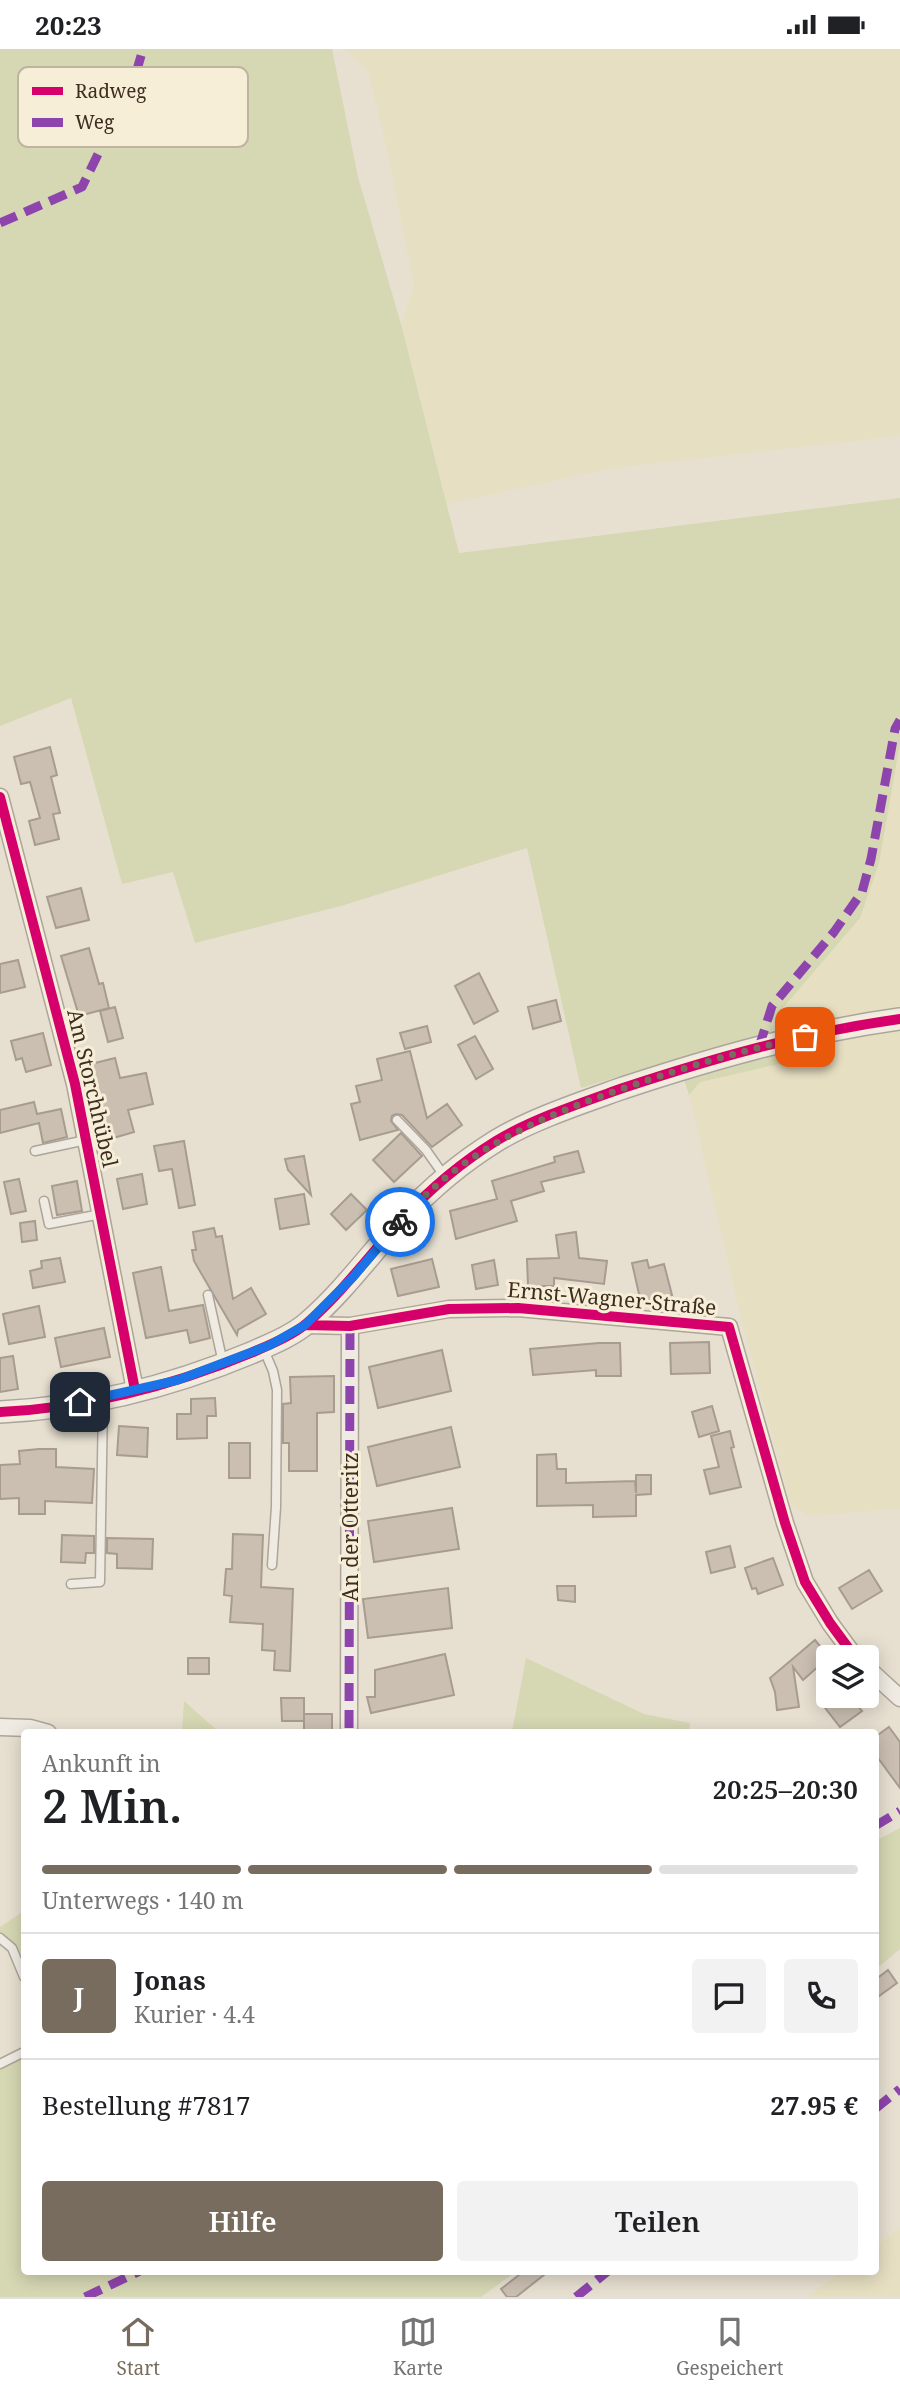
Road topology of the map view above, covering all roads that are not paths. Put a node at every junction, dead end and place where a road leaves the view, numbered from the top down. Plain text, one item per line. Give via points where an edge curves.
1 (0, 797) edge
2 (900, 1019) edge
3 (397, 1120) dead end
4 (86, 1140) junction
5 (35, 1151) dead end
6 (445, 1177) junction
7 (44, 1201) dead end
8 (101, 1214) junction
9 (208, 1295) dead end
10 (305, 1325) junction
11 (350, 1326) junction
12 (262, 1348) junction
13 (223, 1364) junction
14 (135, 1390) junction
15 (103, 1398) junction
16 (0, 1412) edge
17 (272, 1565) dead end
18 (71, 1584) dead end
19 (846, 1645) edge
20 (879, 1679) edge
21 (900, 1698) edge
22 (0, 1727) edge
23 (349, 1728) dead end
24 (34, 1729) edge
25 (0, 1938) edge
26 (21, 1970) edge
27 (21, 2054) edge
28 (0, 2064) edge

1 - 4 street, Am Storchhübel
2 - 6 street via 759,1047 574,1105 498,1139
3 - 6 lane
4 - 5 lane
4 - 8 street, Am Storchhübel
6 - 10 street
7 - 8 lane via 49,1224
8 - 14 street, Am Storchhübel
9 - 13 lane
10 - 11 street, Ernst-Wagner-Straße
10 - 12 street
11 - 19 street, Ernst-Wagner-Straße via 449,1308 518,1308 729,1327 805,1582
11 - 23 street, An der Otteritz
12 - 13 street
12 - 17 lane via 277,1390
13 - 14 street
14 - 15 street
15 - 16 street
15 - 18 lane via 100,1582
20 - 21 street
22 - 24 street
25 - 26 lane via 12,1948
27 - 28 lane

